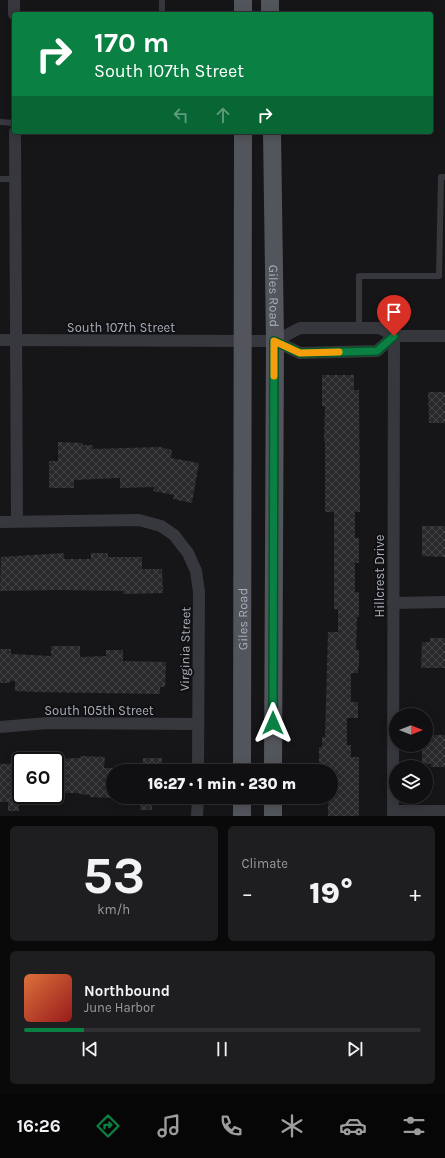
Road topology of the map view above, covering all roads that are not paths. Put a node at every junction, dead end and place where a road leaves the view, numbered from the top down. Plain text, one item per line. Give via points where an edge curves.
1 (14, 0) edge
2 (162, 0) edge
3 (243, 0) edge
4 (270, 0) edge
5 (14, 12) edge
6 (162, 12) edge
7 (243, 12) edge
8 (270, 12) edge
9 (0, 122) edge
10 (12, 122) edge
11 (15, 134) edge
12 (243, 134) edge
13 (272, 134) edge
14 (445, 177) edge
15 (16, 178) junction
16 (0, 179) edge
17 (360, 328) junction
18 (394, 336) junction
19 (445, 336) edge
20 (0, 340) edge
21 (16, 340) junction
22 (242, 341) junction
23 (274, 341) junction
24 (17, 521) junction
25 (0, 522) edge
26 (445, 602) edge
27 (393, 603) junction
28 (198, 724) junction
29 (0, 726) edge
30 (198, 764) edge
31 (242, 764) edge
32 (273, 764) edge
33 (198, 804) edge
34 (242, 804) edge
35 (273, 804) edge
36 (445, 811) edge
37 (393, 813) edge
38 (197, 816) edge
39 (242, 816) edge
40 (273, 816) edge

1 - 5 street
2 - 6 lane
3 - 7 main road
4 - 8 main road
9 - 10 lane
11 - 15 street
12 - 22 main road, Giles Road
13 - 23 main road, Giles Road
14 - 17 lane via 441,177 440,276 360,276
15 - 16 lane
15 - 21 street
17 - 18 street via 380,328
17 - 23 street via 300,328
18 - 19 street
18 - 23 street via 377,351 300,353
18 - 27 street, Hillcrest Drive
20 - 21 street, South 107th Street
21 - 22 street, South 107th Street
21 - 24 street
22 - 23 street, South 107th Street
22 - 31 main road, Giles Road
23 - 32 main road, Giles Road
24 - 25 street
24 - 28 street, Virginia Street via 139,520 161,526 174,535 188,553 196,571 199,592
26 - 27 street
27 - 37 street, Hillcrest Drive
28 - 29 street, South 105th Street via 48,722
28 - 30 street, Virginia Street
33 - 38 street
34 - 39 main road
35 - 40 main road
36 - 37 street

